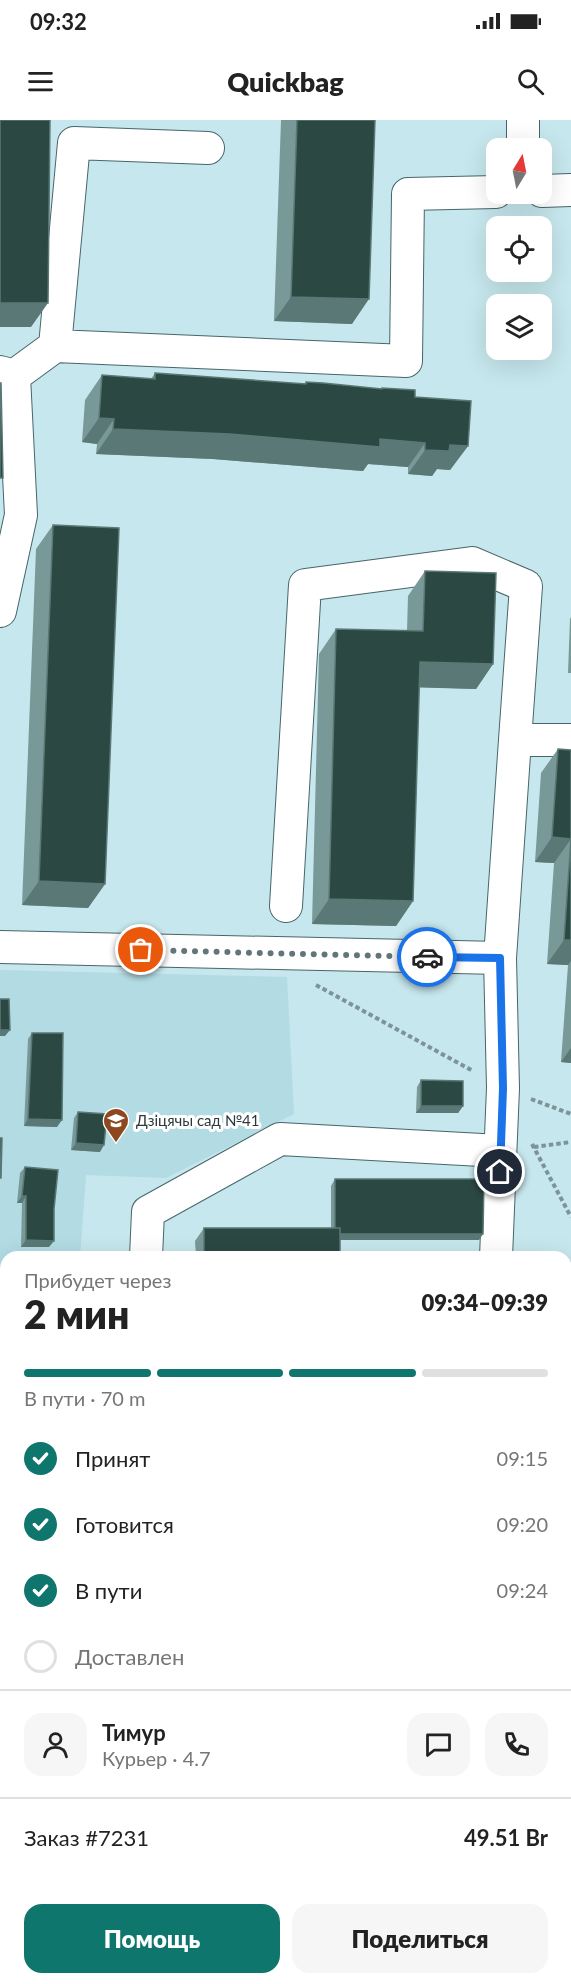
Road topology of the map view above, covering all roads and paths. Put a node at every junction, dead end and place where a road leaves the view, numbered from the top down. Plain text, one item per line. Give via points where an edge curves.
1 (523, 120) edge
2 (523, 138) edge
3 (208, 148) dead end
4 (552, 190) edge
5 (571, 190) edge
6 (486, 192) edge
7 (55, 346) junction
8 (7, 374) edge
9 (0, 611) edge
10 (515, 740) junction
11 (571, 740) edge
12 (286, 906) dead end
13 (0, 947) edge
14 (500, 958) junction
15 (309, 981) dead end
16 (503, 1088) junction
17 (571, 1114) edge
18 (529, 1137) dead end
19 (571, 1142) edge
20 (534, 1147) junction
21 (500, 1150) junction
22 (571, 1217) edge
23 (146, 1251) edge
24 (496, 1251) edge

1 - 2 street
3 - 7 street via 74,143
4 - 5 street
6 - 7 street via 408,194 406,361
7 - 8 street
8 - 9 street via 21,515
10 - 11 street
10 - 12 street via 526,586 472,563 305,585
10 - 14 street
13 - 14 street
14 - 16 street
15 - 16 path
16 - 17 path
16 - 21 street
18 - 20 path
19 - 20 path
20 - 21 path
20 - 22 path
21 - 23 street via 280,1139 148,1212
21 - 24 street

